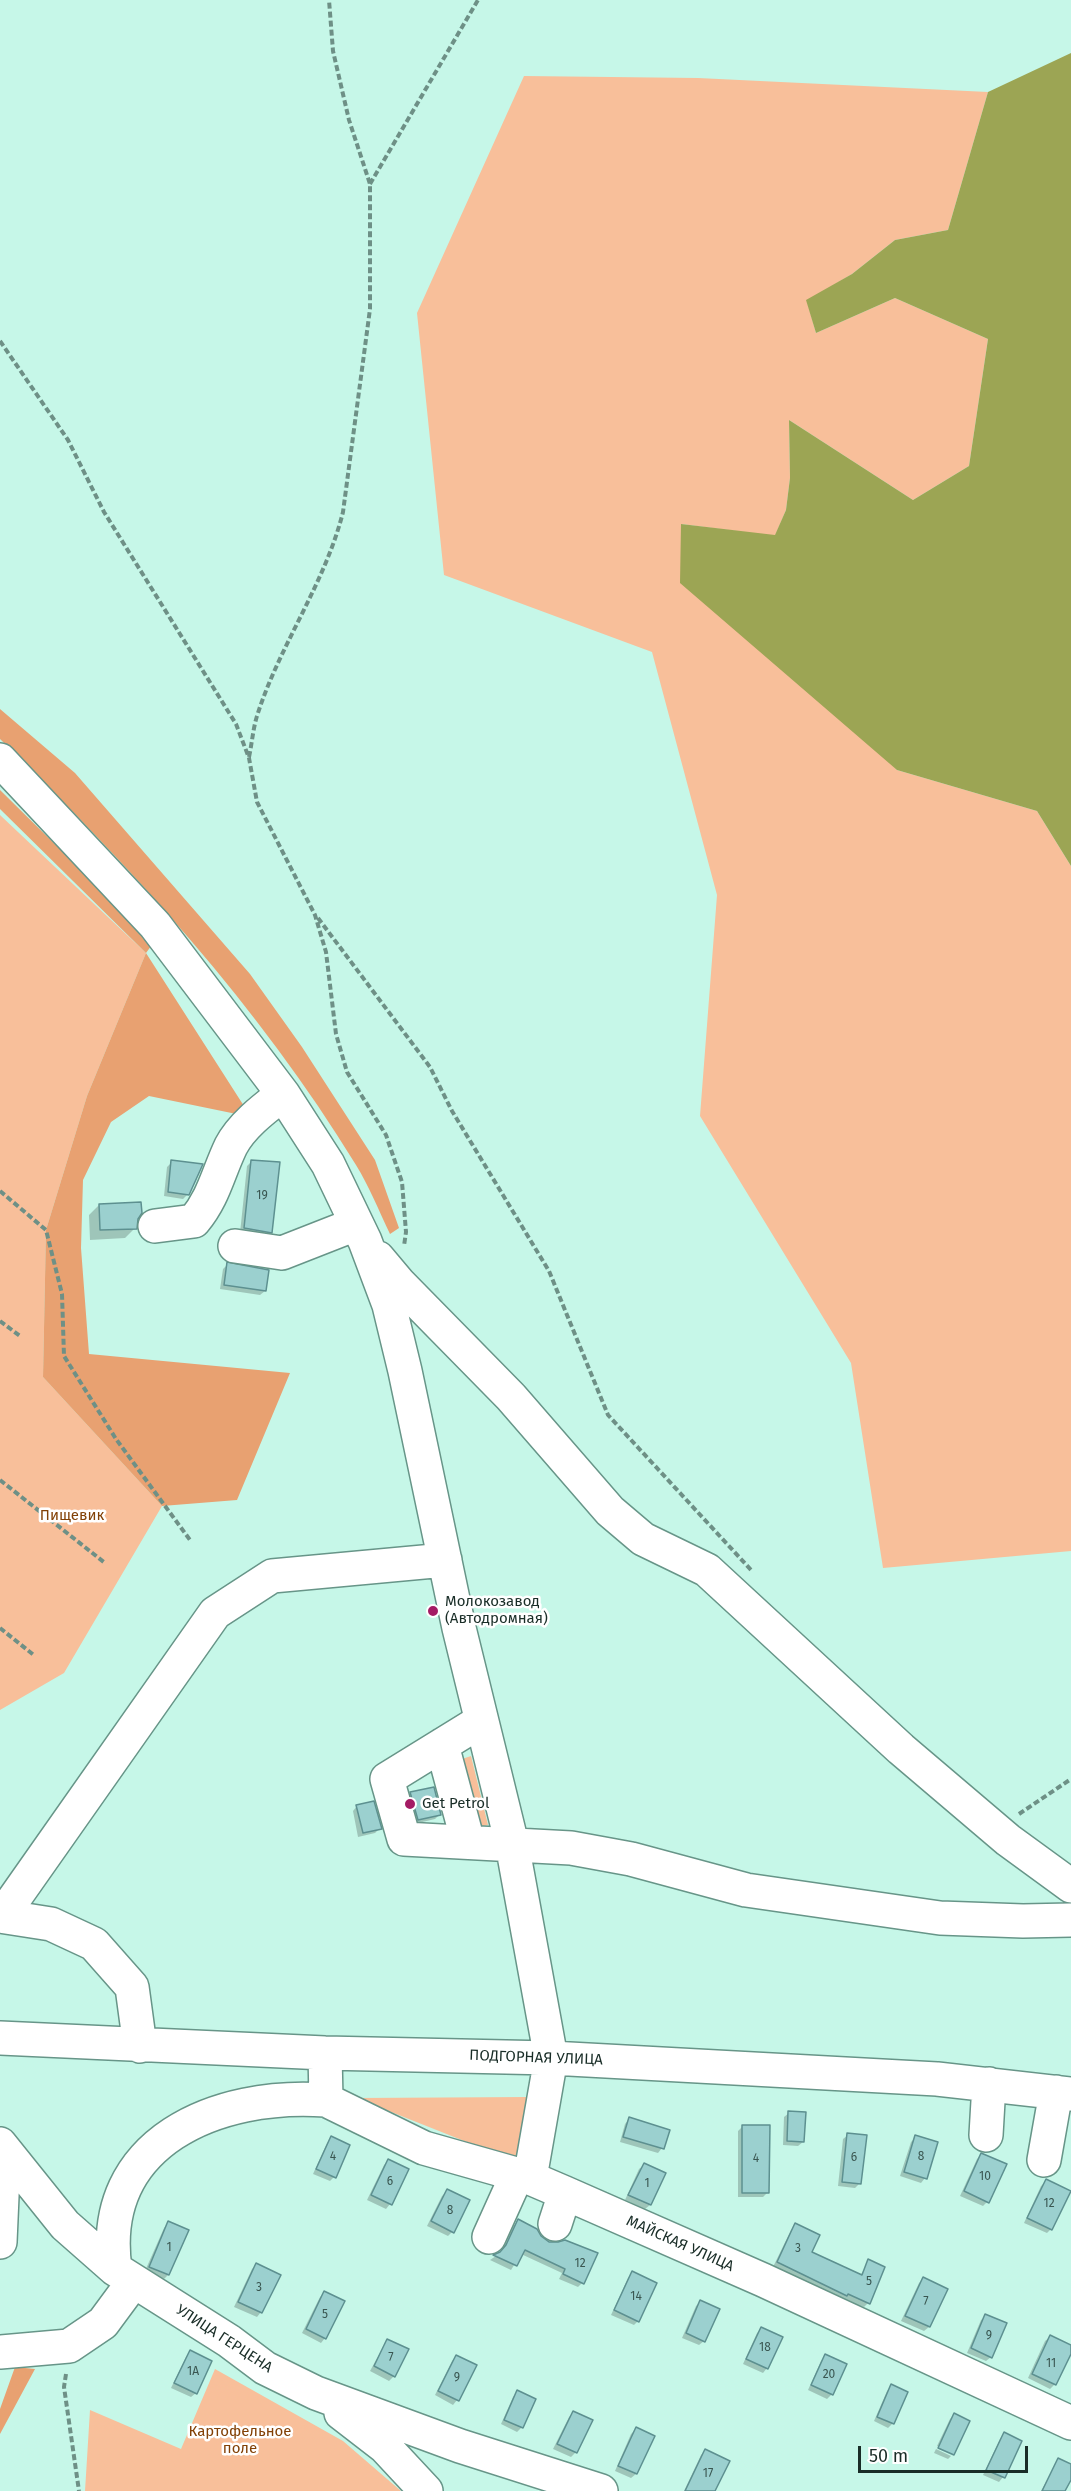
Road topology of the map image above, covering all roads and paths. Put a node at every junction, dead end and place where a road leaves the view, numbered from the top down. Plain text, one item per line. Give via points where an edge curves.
1 (329, 0) edge
2 (478, 0) edge
3 (370, 184) junction
4 (0, 341) edge
5 (249, 758) junction
6 (0, 760) edge
7 (315, 915) junction
8 (283, 1094) junction
9 (0, 1191) edge
10 (155, 1226) dead end
11 (360, 1232) junction
12 (235, 1246) dead end
13 (399, 1282) junction
14 (0, 1321) edge
15 (20, 1336) dead end
16 (0, 1480) edge
17 (190, 1540) dead end
18 (445, 1560) junction
19 (105, 1563) dead end
20 (758, 1578) dead end
21 (0, 1628) edge
22 (35, 1656) dead end
23 (481, 1721) junction
24 (434, 1750) junction
25 (1071, 1779) edge
26 (996, 1830) junction
27 (458, 1842) junction
28 (513, 1844) junction
29 (1071, 1886) edge
30 (1, 1916) edge
31 (1071, 1920) edge
32 (0, 2038) edge
33 (140, 2046) junction
34 (326, 2053) junction
35 (551, 2058) junction
36 (989, 2084) junction
37 (1064, 2093) edge
38 (326, 2100) junction
39 (986, 2135) dead end
40 (2, 2147) edge
41 (1044, 2160) dead end
42 (523, 2176) junction
43 (489, 2237) dead end
44 (0, 2242) edge
45 (125, 2275) junction
46 (69, 2346) junction
47 (0, 2352) edge
48 (316, 2393) junction
49 (1071, 2423) edge
50 (79, 2491) edge
51 (426, 2491) edge
52 (601, 2491) edge

1 - 3 path via 333,51 349,120
2 - 3 path
3 - 5 path via 370,309 343,512 336,538 257,717
4 - 5 path via 68,440 104,512 236,724
5 - 7 path via 257,802
6 - 8 street via 155,925
7 - 13 path via 326,952 336,1034 347,1072 386,1135 402,1182 406,1232
7 - 20 path via 430,1067 452,1111 549,1271 608,1415
8 - 10 street via 257,1115 232,1144 208,1204 194,1221
8 - 11 street via 328,1164
9 - 17 path via 46,1230 62,1294 64,1356 116,1439
11 - 12 street via 282,1253
11 - 13 street
11 - 18 street via 389,1305
13 - 26 street via 511,1397 610,1511 643,1539 707,1570 901,1749
14 - 15 path
16 - 19 path
18 - 23 street
18 - 30 street via 272,1576 215,1612
21 - 22 path
23 - 24 street
23 - 28 street
24 - 27 street
24 - 27 street via 387,1779 404,1839
25 - 26 path
26 - 29 street
27 - 28 street
28 - 31 street via 571,1848 631,1859 746,1890 928,1916
28 - 35 street
30 - 33 street via 51,1924 94,1944 132,1987
32 - 33 street, ПОДГОРНАЯ УЛИЦА
33 - 34 street, ПОДГОРНАЯ УЛИЦА
34 - 35 street, ПОДГОРНАЯ УЛИЦА
34 - 38 street
35 - 36 street, ПОДГОРНАЯ УЛИЦА
35 - 42 street
36 - 37 street, ПОДГОРНАЯ УЛИЦА
36 - 39 street
37 - 41 street
38 - 42 street, МАЙСКАЯ УЛИЦА via 424,2148
38 - 45 street via 262,2100 204,2116 164,2139 137,2169 118,2208 112,2244
40 - 44 street
40 - 45 street, УЛИЦА ГЕРЦЕНА via 64,2225
42 - 43 street
42 - 49 street, МАЙСКАЯ УЛИЦА via 560,2209 763,2280
45 - 46 street via 103,2323
45 - 48 street, УЛИЦА ГЕРЦЕНА via 229,2340 265,2368
46 - 47 street
46 - 50 path via 64,2387
48 - 51 street via 385,2447
48 - 52 street, УЛИЦА ГЕРЦЕНА via 460,2446

